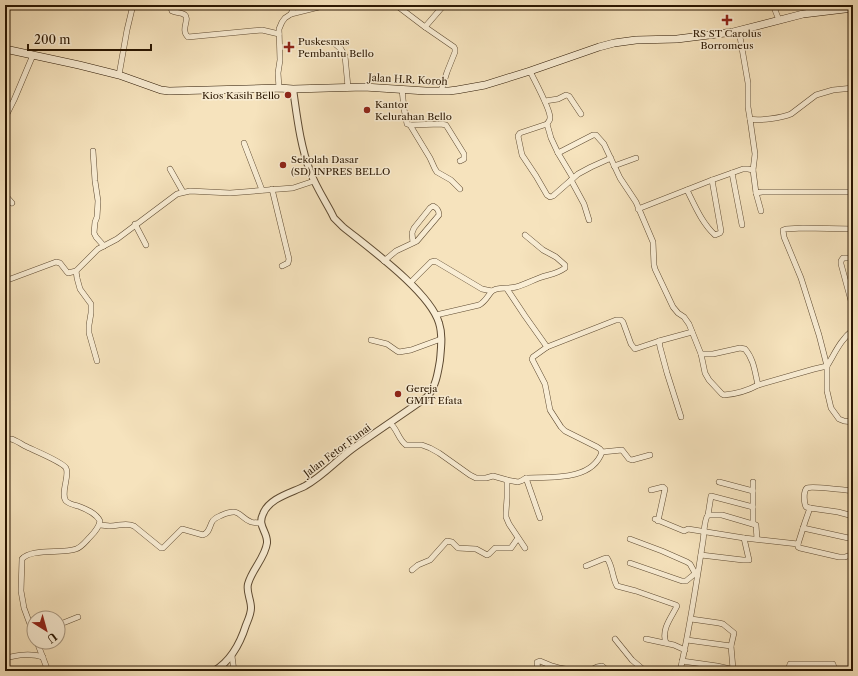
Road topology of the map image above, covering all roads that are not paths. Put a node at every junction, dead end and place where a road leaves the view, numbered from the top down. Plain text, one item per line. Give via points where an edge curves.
1 (133, 5) edge
2 (172, 5) edge
3 (295, 5) edge
4 (327, 5) edge
5 (396, 5) edge
6 (444, 5) edge
7 (773, 5) edge
8 (853, 8) edge
9 (291, 14) junction
10 (779, 20) junction
11 (425, 27) junction
12 (739, 31) junction
13 (279, 34) junction
14 (334, 43) dead end
15 (5, 49) edge
16 (33, 55) junction
17 (530, 71) junction
18 (119, 75) junction
19 (348, 87) junction
20 (279, 88) junction
21 (853, 88) edge
22 (293, 89) junction
23 (402, 90) junction
24 (441, 92) junction
25 (545, 101) junction
26 (581, 114) dead end
27 (5, 117) edge
28 (750, 119) junction
29 (547, 124) junction
30 (410, 125) junction
31 (244, 143) dead end
32 (93, 152) dead end
33 (558, 153) junction
34 (611, 158) junction
35 (636, 158) dead end
36 (460, 161) dead end
37 (614, 166) junction
38 (170, 169) dead end
39 (753, 170) junction
40 (732, 173) junction
41 (572, 179) junction
42 (712, 180) junction
43 (314, 181) junction
44 (272, 189) junction
45 (460, 189) dead end
46 (262, 190) junction
47 (687, 190) junction
48 (183, 192) junction
49 (853, 192) edge
50 (756, 193) junction
51 (5, 195) edge
52 (12, 203) dead end
53 (638, 209) junction
54 (761, 211) dead end
55 (590, 220) dead end
56 (136, 224) junction
57 (742, 225) dead end
58 (853, 229) edge
59 (525, 235) dead end
60 (413, 244) junction
61 (146, 245) dead end
62 (104, 246) junction
63 (853, 258) edge
64 (384, 261) junction
65 (282, 266) dead end
66 (76, 271) junction
67 (5, 281) edge
68 (410, 283) junction
69 (507, 289) junction
70 (492, 292) junction
71 (853, 308) edge
72 (436, 315) junction
73 (853, 330) edge
74 (692, 332) junction
75 (441, 339) junction
76 (371, 340) dead end
77 (659, 341) junction
78 (547, 347) junction
79 (701, 354) junction
80 (97, 361) dead end
81 (827, 366) junction
82 (758, 385) junction
83 (681, 417) dead end
84 (853, 422) edge
85 (390, 423) junction
86 (5, 439) edge
87 (602, 452) junction
88 (650, 455) dead end
89 (526, 478) junction
90 (507, 480) junction
91 (719, 482) dead end
92 (753, 482) dead end
93 (651, 490) dead end
94 (753, 491) junction
95 (853, 491) edge
96 (753, 507) junction
97 (810, 508) junction
98 (708, 515) junction
99 (853, 516) edge
100 (540, 518) dead end
101 (261, 523) junction
102 (753, 524) junction
103 (100, 525) junction
104 (803, 528) junction
105 (704, 532) junction
106 (518, 538) junction
107 (744, 538) junction
108 (630, 539) dead end
109 (758, 539) junction
110 (853, 539) edge
111 (798, 544) junction
112 (525, 548) dead end
113 (853, 554) edge
114 (701, 555) junction
115 (630, 562) dead end
116 (586, 566) dead end
117 (412, 570) dead end
118 (697, 572) junction
119 (26, 613) edge
120 (78, 617) dead end
121 (691, 619) junction
122 (66, 621) edge
123 (615, 639) dead end
124 (646, 639) dead end
125 (687, 640) junction
126 (666, 643) junction
127 (731, 646) junction
128 (40, 650) edge
129 (684, 650) junction
130 (232, 656) junction
131 (5, 658) edge
132 (43, 658) junction
133 (682, 662) junction
134 (733, 669) junction
135 (48, 671) edge
136 (214, 671) edge
137 (234, 671) edge
138 (538, 671) edge
139 (578, 671) edge
140 (589, 671) edge
141 (608, 671) edge
142 (646, 671) edge
143 (680, 671) edge
144 (739, 671) edge
145 (788, 671) edge
146 (835, 671) edge

1 - 18 street
2 - 13 street via 172,11 186,16 184,30 188,37 262,30
3 - 9 street
4 - 9 street
5 - 11 street
6 - 11 street
7 - 10 street
8 - 10 main road, Jalan H.R. Koroh via 820,10
9 - 13 street via 280,24
10 - 12 main road, Jalan H.R. Koroh
11 - 24 street via 455,50
12 - 17 main road, Jalan H.R. Koroh via 690,38 614,43
12 - 28 street via 748,83
13 - 20 street
14 - 19 street via 341,48 345,56
15 - 16 main road, Jalan H.R. Koroh
16 - 18 main road, Jalan H.R. Koroh
16 - 27 street
17 - 24 main road, Jalan H.R. Koroh via 485,85
17 - 25 street
18 - 20 main road, Jalan H.R. Koroh via 169,91
19 - 22 main road, Jalan H.R. Koroh
19 - 23 main road, Jalan H.R. Koroh
20 - 22 main road, Jalan H.R. Koroh
21 - 28 street via 816,95 787,116 765,120
22 - 43 street, Jalan Fetor Funai via 304,150
23 - 24 main road, Jalan H.R. Koroh
23 - 30 street via 407,124
25 - 26 street via 569,96
25 - 29 street via 550,117
28 - 39 street via 755,154
29 - 33 street
29 - 41 street via 518,134 522,155 550,197
30 - 36 street via 446,125 464,154 464,159
30 - 45 street via 437,172 452,180
31 - 46 street
32 - 62 street via 98,201 94,233
33 - 34 street via 595,135 604,144
33 - 41 street
34 - 37 street
34 - 41 street
35 - 37 street
37 - 53 street
38 - 48 street
39 - 40 street via 748,168
39 - 50 street
40 - 42 street
40 - 57 street
41 - 55 street
42 - 47 street
42 - 47 street via 720,234 710,230
43 - 44 street via 293,188
43 - 64 street, Jalan Fetor Funai via 338,223
44 - 46 street
44 - 65 street via 289,259 287,264
46 - 48 street via 230,193 196,190
47 - 53 street
48 - 56 street
49 - 50 street
50 - 54 street
51 - 52 street
53 - 74 street via 653,242 655,269 673,307 684,317
56 - 61 street
56 - 62 street
58 - 81 street via 783,230 801,278
59 - 69 street via 562,262 565,267 550,275
60 - 60 street via 439,215 436,207 430,208 414,228
60 - 64 street via 396,251
62 - 66 street
63 - 71 street via 843,258 841,264
64 - 68 street, Jalan Fetor Funai
66 - 67 street via 67,273 60,263 56,262
66 - 80 street via 80,289 91,306 89,333
68 - 70 street via 435,261 482,289
68 - 72 street, Jalan Fetor Funai
69 - 70 street
69 - 78 street
70 - 72 street via 481,304
72 - 75 street, Jalan Fetor Funai
73 - 81 street via 837,348
74 - 77 street
74 - 79 street
75 - 76 street via 399,352 387,344
75 - 85 street, Jalan Fetor Funai via 440,363 432,391 428,397
77 - 78 street via 635,349 623,322 619,320
77 - 83 street
78 - 87 street via 532,359 545,384 550,410 563,431 597,447
79 - 82 street via 745,349 751,357
79 - 82 street via 707,376 723,395 741,392
81 - 82 street
81 - 84 street via 827,391 832,411 838,419
85 - 90 street via 406,445 422,445 439,452 476,478 493,476
85 - 101 street, Jalan Fetor Funai via 314,480 268,505 262,514
86 - 103 street via 13,440 65,466 66,500 94,514 100,520
87 - 88 street via 622,450 632,460
87 - 89 street via 591,467 584,471 568,476
89 - 90 street via 521,481
89 - 100 street
90 - 106 street via 506,517
91 - 94 street
92 - 94 street
93 - 105 street via 661,487 664,489 656,520 684,531 688,529
94 - 96 street
95 - 97 street via 808,488 805,504
96 - 98 street via 711,496
96 - 102 street
97 - 99 street
97 - 104 street
98 - 102 street via 722,515
98 - 105 street
101 - 103 street via 252,522 236,512 227,513 213,520 206,534 182,529 163,548 132,525
101 - 130 street via 267,542 263,556 249,580 247,590 250,613 242,639
102 - 109 street via 757,527
103 - 119 street via 76,549 41,552 22,559 21,591
104 - 110 street
104 - 111 street
105 - 107 street
105 - 114 street
106 - 112 street
106 - 117 street via 511,548 495,548 487,555 476,549 458,548 447,541 430,560
107 - 109 street
107 - 114 street via 749,560
108 - 118 street via 687,562
109 - 111 street
111 - 113 street via 798,548 839,557
114 - 118 street
115 - 118 street via 682,581 686,581
116 - 126 street via 607,558 617,586 676,605 665,630
118 - 121 street
120 - 122 street
121 - 125 street
121 - 127 street via 719,623 732,630 735,634
123 - 142 street via 632,660
124 - 126 street
125 - 127 street
125 - 129 street
126 - 129 street
127 - 134 street
128 - 132 street
129 - 133 street
130 - 136 street
130 - 137 street
131 - 132 street via 26,654
132 - 135 street
133 - 134 street
133 - 143 street
134 - 144 street
138 - 139 street via 537,662 540,661
140 - 141 street via 602,666
145 - 146 street via 790,664 833,664

